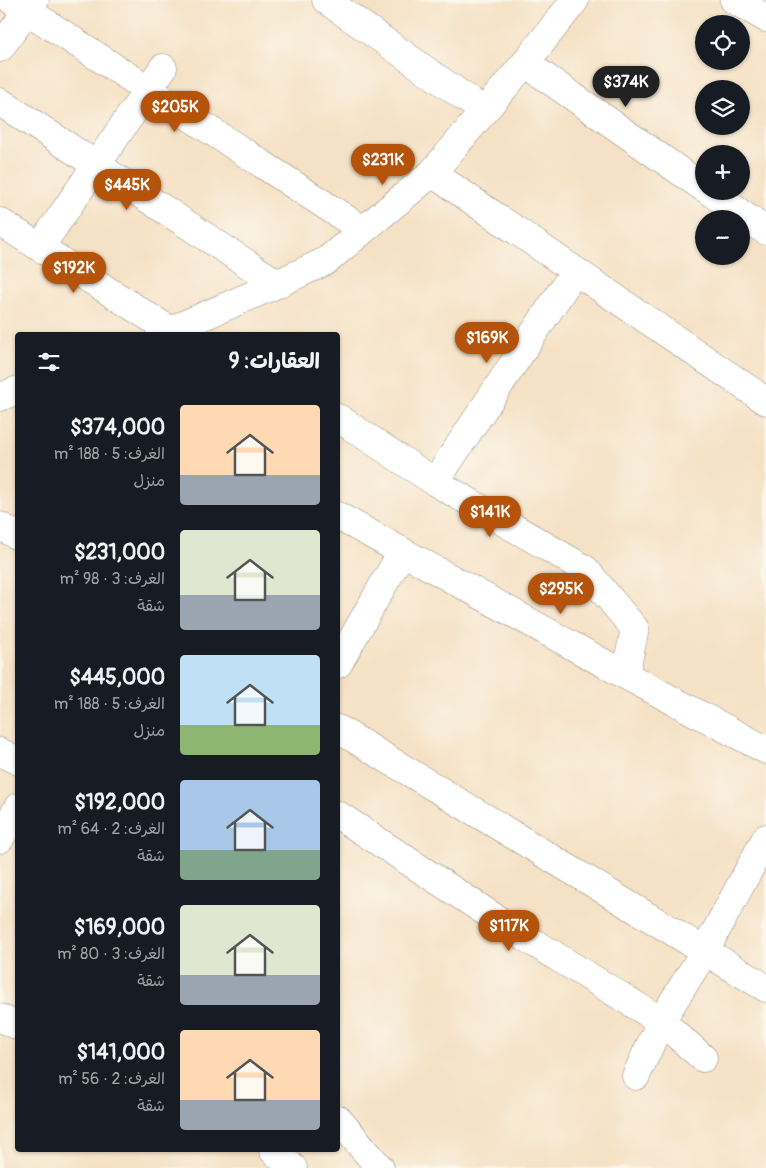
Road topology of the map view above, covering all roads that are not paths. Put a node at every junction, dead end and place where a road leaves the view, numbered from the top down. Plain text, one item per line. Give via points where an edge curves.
1 (326, 0) edge
2 (575, 0) edge
3 (734, 0) edge
4 (25, 4) edge
5 (766, 18) edge
6 (0, 48) edge
7 (525, 63) junction
8 (156, 79) junction
9 (0, 102) edge
10 (484, 111) junction
11 (96, 165) junction
12 (432, 173) junction
13 (695, 182) edge
14 (722, 200) edge
15 (0, 222) edge
16 (363, 230) junction
17 (766, 231) edge
18 (40, 247) junction
19 (575, 270) junction
20 (278, 284) junction
21 (184, 331) edge
22 (15, 391) edge
23 (0, 397) edge
24 (766, 402) edge
25 (340, 419) edge
26 (435, 482) junction
27 (340, 517) edge
28 (0, 526) edge
29 (15, 534) edge
30 (402, 552) junction
31 (340, 660) edge
32 (625, 675) junction
33 (340, 730) edge
34 (766, 750) edge
35 (0, 752) edge
36 (15, 760) edge
37 (340, 816) edge
38 (766, 838) edge
39 (705, 951) junction
40 (766, 988) edge
41 (0, 1018) edge
42 (661, 1021) junction
43 (15, 1025) edge
44 (703, 1058) dead end
45 (636, 1076) dead end
46 (340, 1121) edge
47 (275, 1152) edge
48 (293, 1168) edge
49 (380, 1168) edge

1 - 10 street
2 - 7 street
3 - 5 street
4 - 6 street
4 - 8 street
7 - 10 street
7 - 13 street
8 - 11 street
8 - 16 street
9 - 11 street
10 - 12 street
11 - 18 street
11 - 20 street
12 - 16 street
12 - 19 street
14 - 17 street
15 - 18 street
16 - 20 street via 326,261
18 - 21 street
19 - 24 street
19 - 26 street
20 - 21 street
22 - 23 street
25 - 26 street
26 - 32 street via 585,569 635,629
27 - 30 street
28 - 29 street
30 - 31 street
30 - 32 street
32 - 34 street
33 - 39 street
35 - 36 street
37 - 42 street via 515,931
38 - 39 street
39 - 40 street
39 - 42 street
41 - 43 street
42 - 44 street
42 - 45 street
46 - 49 street
47 - 48 street

